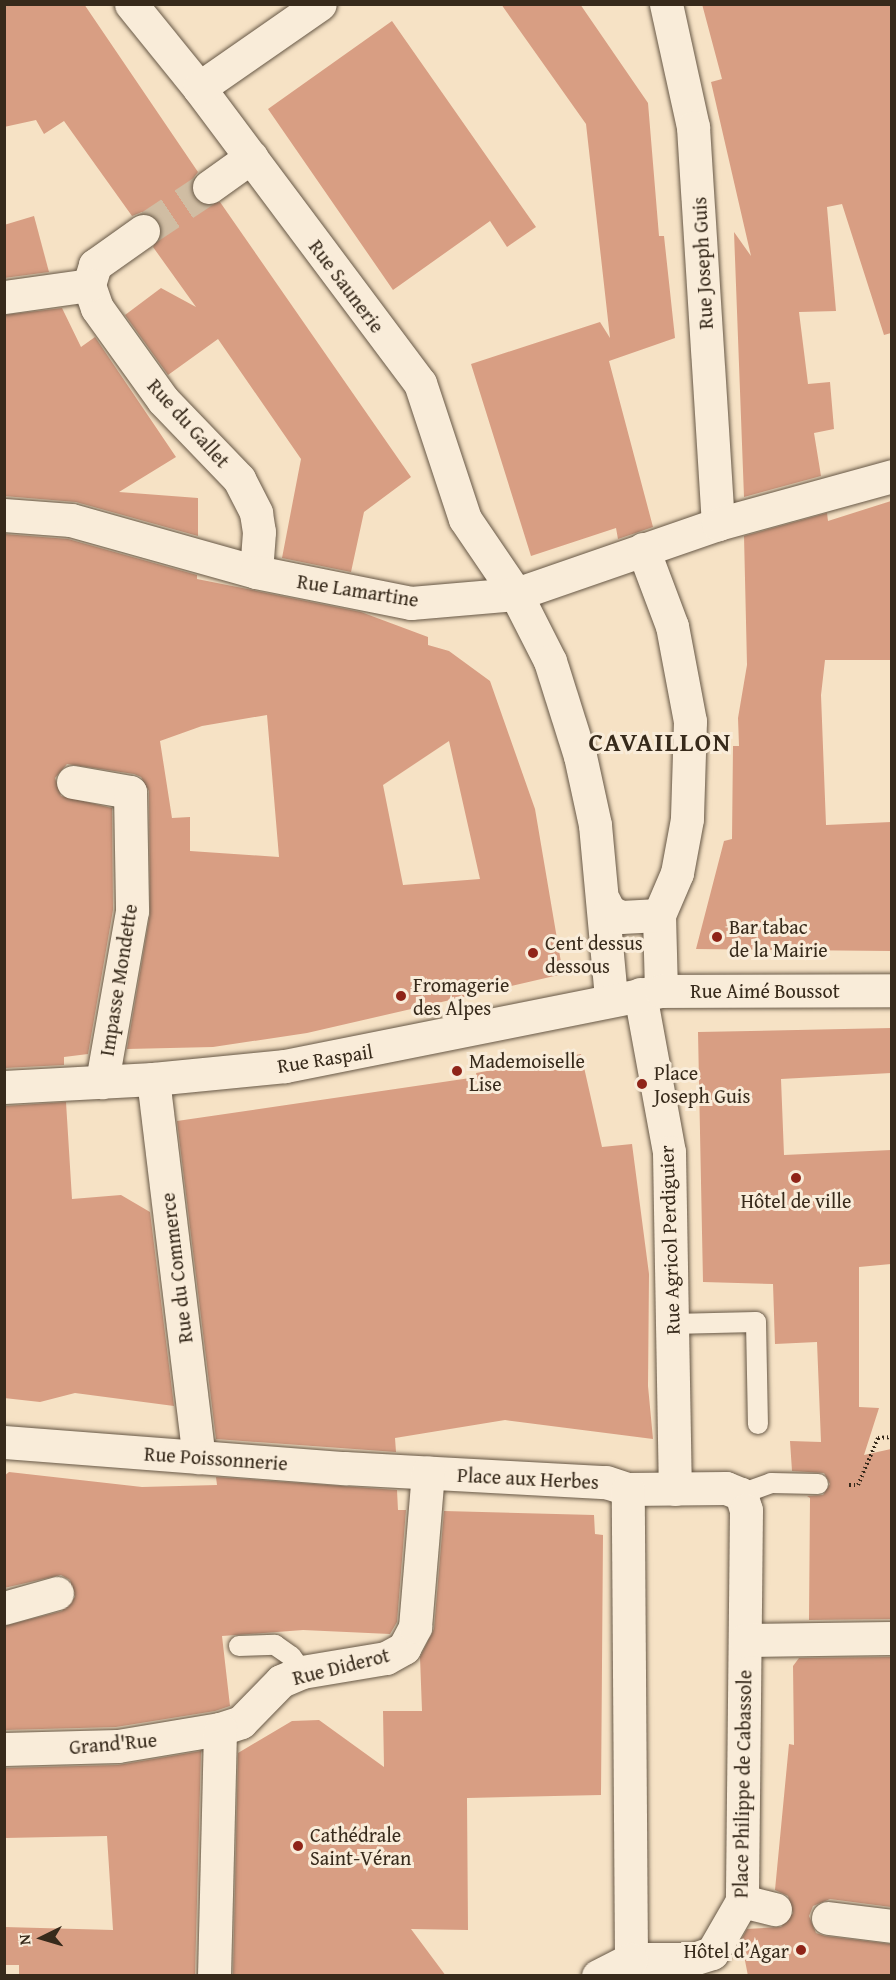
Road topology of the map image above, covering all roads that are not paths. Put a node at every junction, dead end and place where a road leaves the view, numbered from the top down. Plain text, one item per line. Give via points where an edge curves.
1 (131, 4) edge
2 (320, 4) edge
3 (666, 4) edge
4 (199, 88) junction
5 (251, 157) junction
6 (209, 187) tunnel mouth
7 (142, 231) tunnel mouth
8 (89, 285) junction
9 (4, 297) edge
10 (891, 476) edge
11 (4, 514) edge
12 (718, 524) junction
13 (643, 549) junction
14 (256, 572) junction
15 (516, 594) junction
16 (73, 782) dead end
17 (604, 901) junction
18 (659, 915) junction
19 (891, 990) edge
20 (637, 995) junction
21 (153, 1079) junction
22 (102, 1082) junction
23 (4, 1087) edge
24 (672, 1324) junction
25 (758, 1424) dead end
26 (4, 1442) edge
27 (199, 1457) junction
28 (428, 1473) junction
29 (818, 1484) road end
30 (628, 1488) junction
31 (675, 1489) junction
32 (741, 1494) junction
33 (57, 1593) dead end
34 (4, 1608) edge
35 (891, 1638) edge
36 (745, 1640) junction
37 (239, 1646) dead end
38 (302, 1672) junction
39 (220, 1729) junction
40 (4, 1749) edge
41 (742, 1901) junction
42 (775, 1910) dead end
43 (828, 1918) dead end
44 (891, 1926) edge
45 (631, 1959) junction
46 (214, 1976) edge
47 (598, 1976) edge

1 - 4 street, Rue Saunerie
2 - 4 street
3 - 12 street, Rue Joseph Guis via 693,127
4 - 5 street, Rue Saunerie
5 - 6 street
5 - 15 street, Rue Saunerie via 420,383 465,519
7 - 8 street via 95,265
8 - 9 street
8 - 14 street, Rue du Gallet via 96,308 163,400 239,479 256,513
10 - 12 street, Rue Lamartine
11 - 14 street, Rue Lamartine via 71,520
12 - 13 street, Rue Lamartine
13 - 15 street, Rue Lamartine
13 - 18 street via 672,626 690,721 687,819 677,873
14 - 15 street, Rue Lamartine via 411,603
15 - 17 street via 549,661 580,756 595,825
16 - 22 street, Impasse Mondette via 130,792 132,911
17 - 18 street via 609,911 621,917
17 - 20 street
18 - 20 street
19 - 20 street, Rue Aimé Boussot
20 - 21 street, Rue Raspail via 318,1060
20 - 24 street, Rue Agricol Perdiguier via 669,1152
21 - 22 street, Rue Raspail
21 - 27 street, Rue du Commerce
22 - 23 street, Rue Raspail
24 - 25 lane via 756,1322
24 - 31 street, Rue Agricol Perdiguier
26 - 27 street, Rue Poissonnerie
27 - 28 street, Rue Poissonnerie
28 - 30 street, Place aux Herbes via 606,1482
28 - 38 street, Rue Diderot via 415,1627 404,1648 387,1658
29 - 32 lane via 771,1483
30 - 31 street
30 - 45 street
31 - 32 street via 726,1488
32 - 36 street, Place Philippe de Cabassole via 746,1510
33 - 34 street
35 - 36 street
36 - 41 street, Place Philippe de Cabassole
37 - 38 lane via 275,1646 291,1656
38 - 39 street, Rue Diderot via 282,1681 241,1722
39 - 40 street, Grand'Rue via 118,1746
39 - 46 street
41 - 42 street
41 - 45 street, Place Philippe de Cabassole via 712,1953 693,1959
43 - 44 street
45 - 47 street

